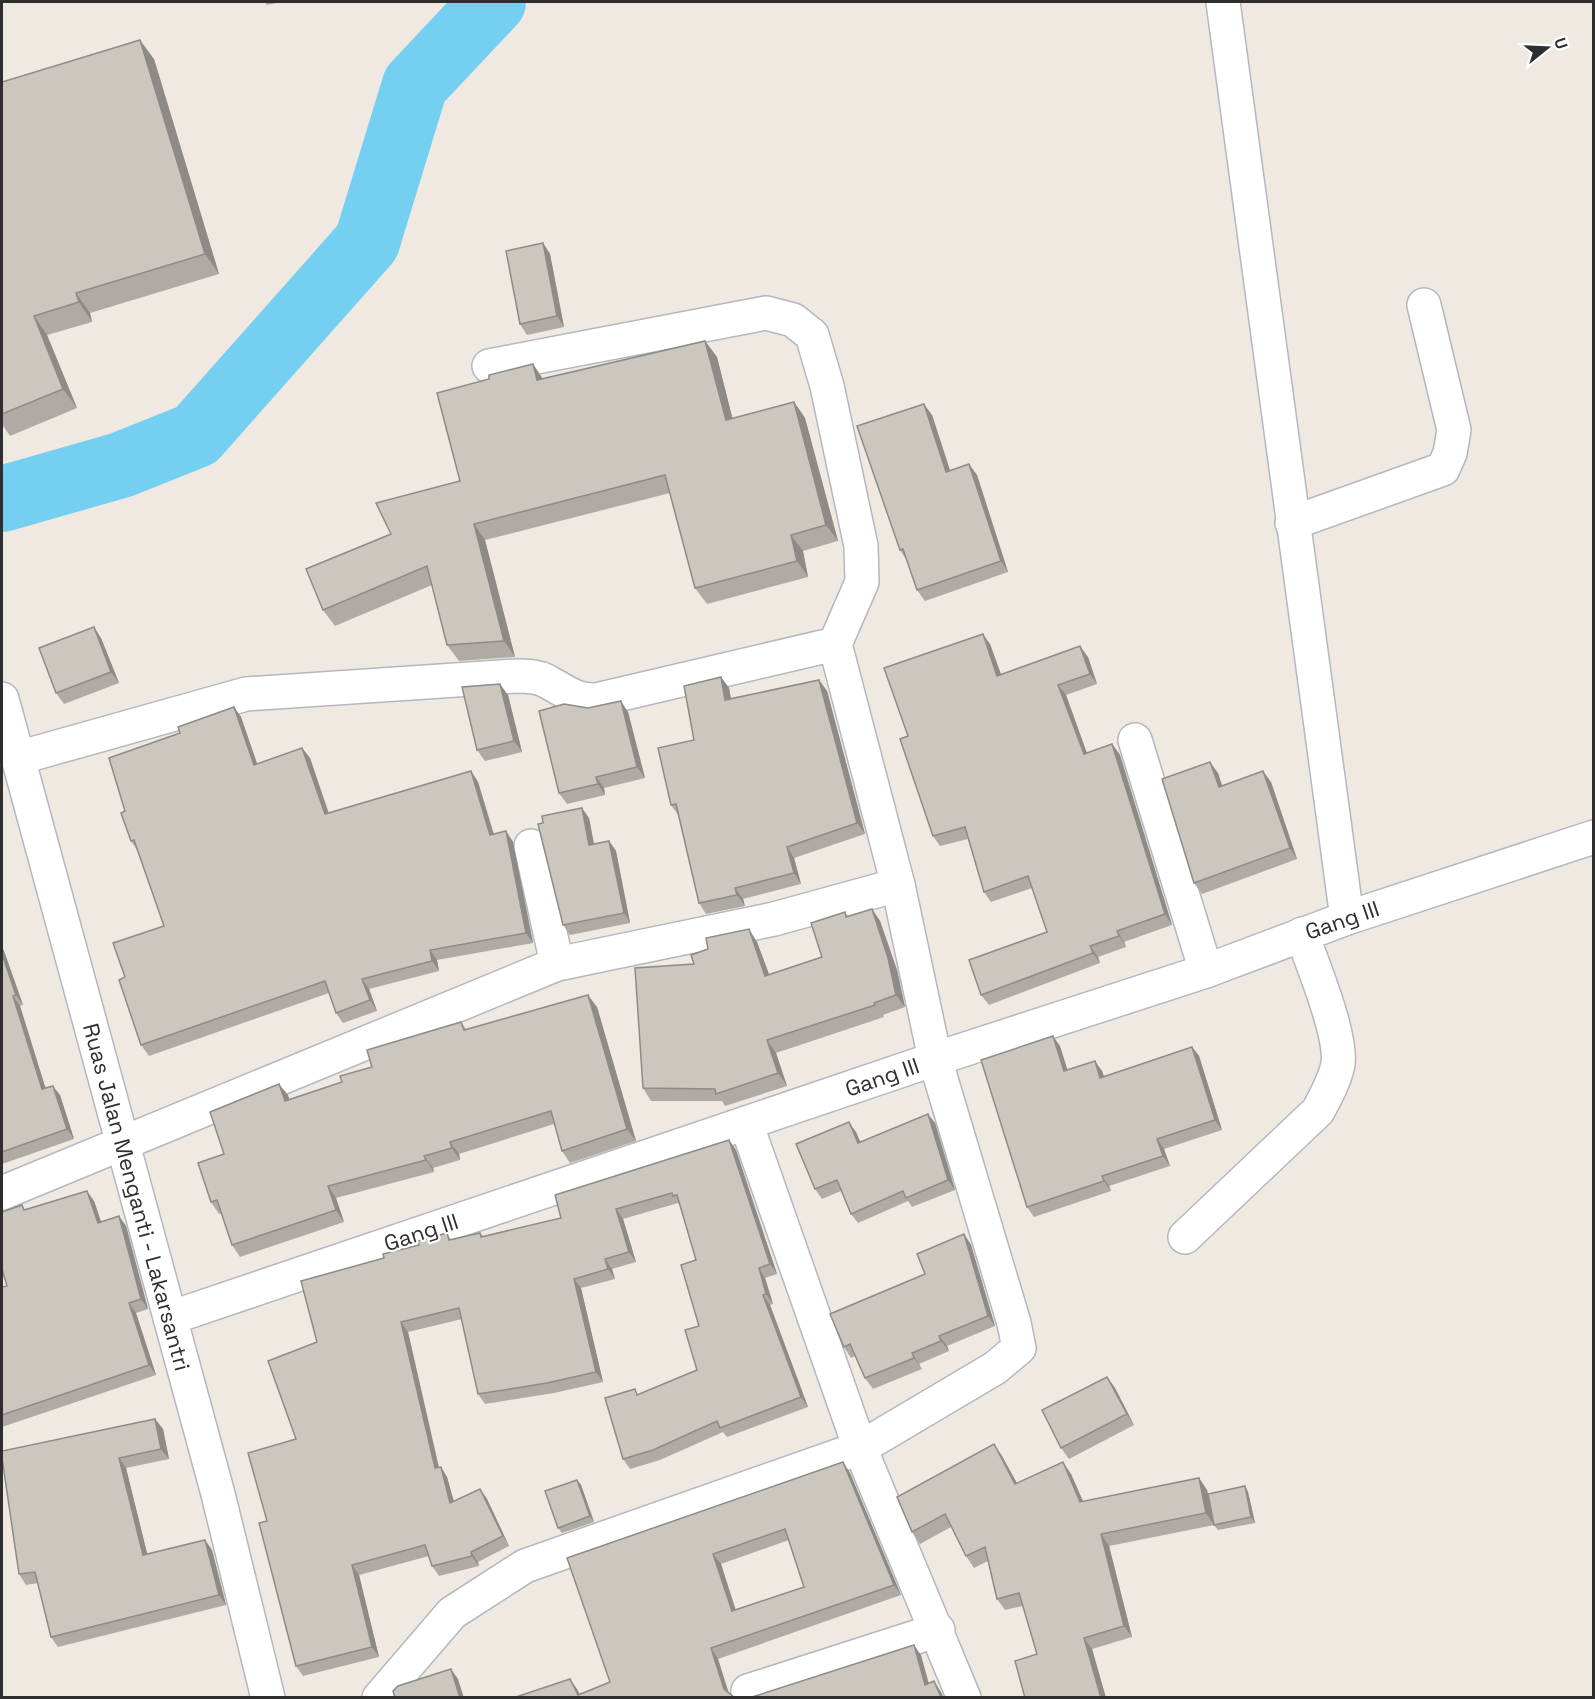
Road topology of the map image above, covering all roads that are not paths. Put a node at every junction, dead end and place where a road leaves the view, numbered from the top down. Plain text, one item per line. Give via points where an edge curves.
1 (1223, 2) edge
2 (1424, 305) dead end
3 (489, 366) dead end
4 (1292, 524) junction
5 (835, 644) junction
6 (2, 699) edge
7 (1135, 740) dead end
8 (18, 758) junction
9 (1593, 837) edge
10 (531, 846) dead end
11 (898, 885) junction
12 (1347, 918) junction
13 (1302, 934) junction
14 (558, 964) junction
15 (1206, 971) junction
16 (935, 1059) junction
17 (746, 1123) junction
18 (123, 1143) junction
19 (2, 1193) edge
20 (1185, 1237) dead end
21 (170, 1318) junction
22 (860, 1448) junction
23 (938, 1629) junction
24 (748, 1691) dead end
25 (268, 1698) edge
26 (378, 1698) edge
27 (964, 1698) edge

1 - 4 street
2 - 4 street via 1454,429 1443,469
3 - 5 street via 766,313 793,320 806,330 812,335 826,386 861,546 862,582
4 - 12 street
5 - 8 street via 596,700 584,701 547,681 516,676 246,694
5 - 11 street
6 - 8 street, Ruas Jalan Menganti - Lakarsantri
7 - 15 street
8 - 18 street, Ruas Jalan Menganti - Lakarsantri
9 - 12 street, Gang III
10 - 14 street
11 - 14 street via 774,920
11 - 16 street
12 - 13 street, Gang III
13 - 15 street, Gang III
13 - 20 street via 1336,1038 1338,1063 1331,1086 1318,1111
14 - 18 street
15 - 16 street, Gang III
16 - 17 street, Gang III
16 - 22 street via 1019,1348 995,1368
17 - 21 street, Gang III
17 - 22 street
18 - 19 street
18 - 21 street, Ruas Jalan Menganti - Lakarsantri
21 - 25 street, Ruas Jalan Menganti - Lakarsantri
22 - 23 street
22 - 26 street via 525,1566 452,1613
23 - 24 street
23 - 27 street

